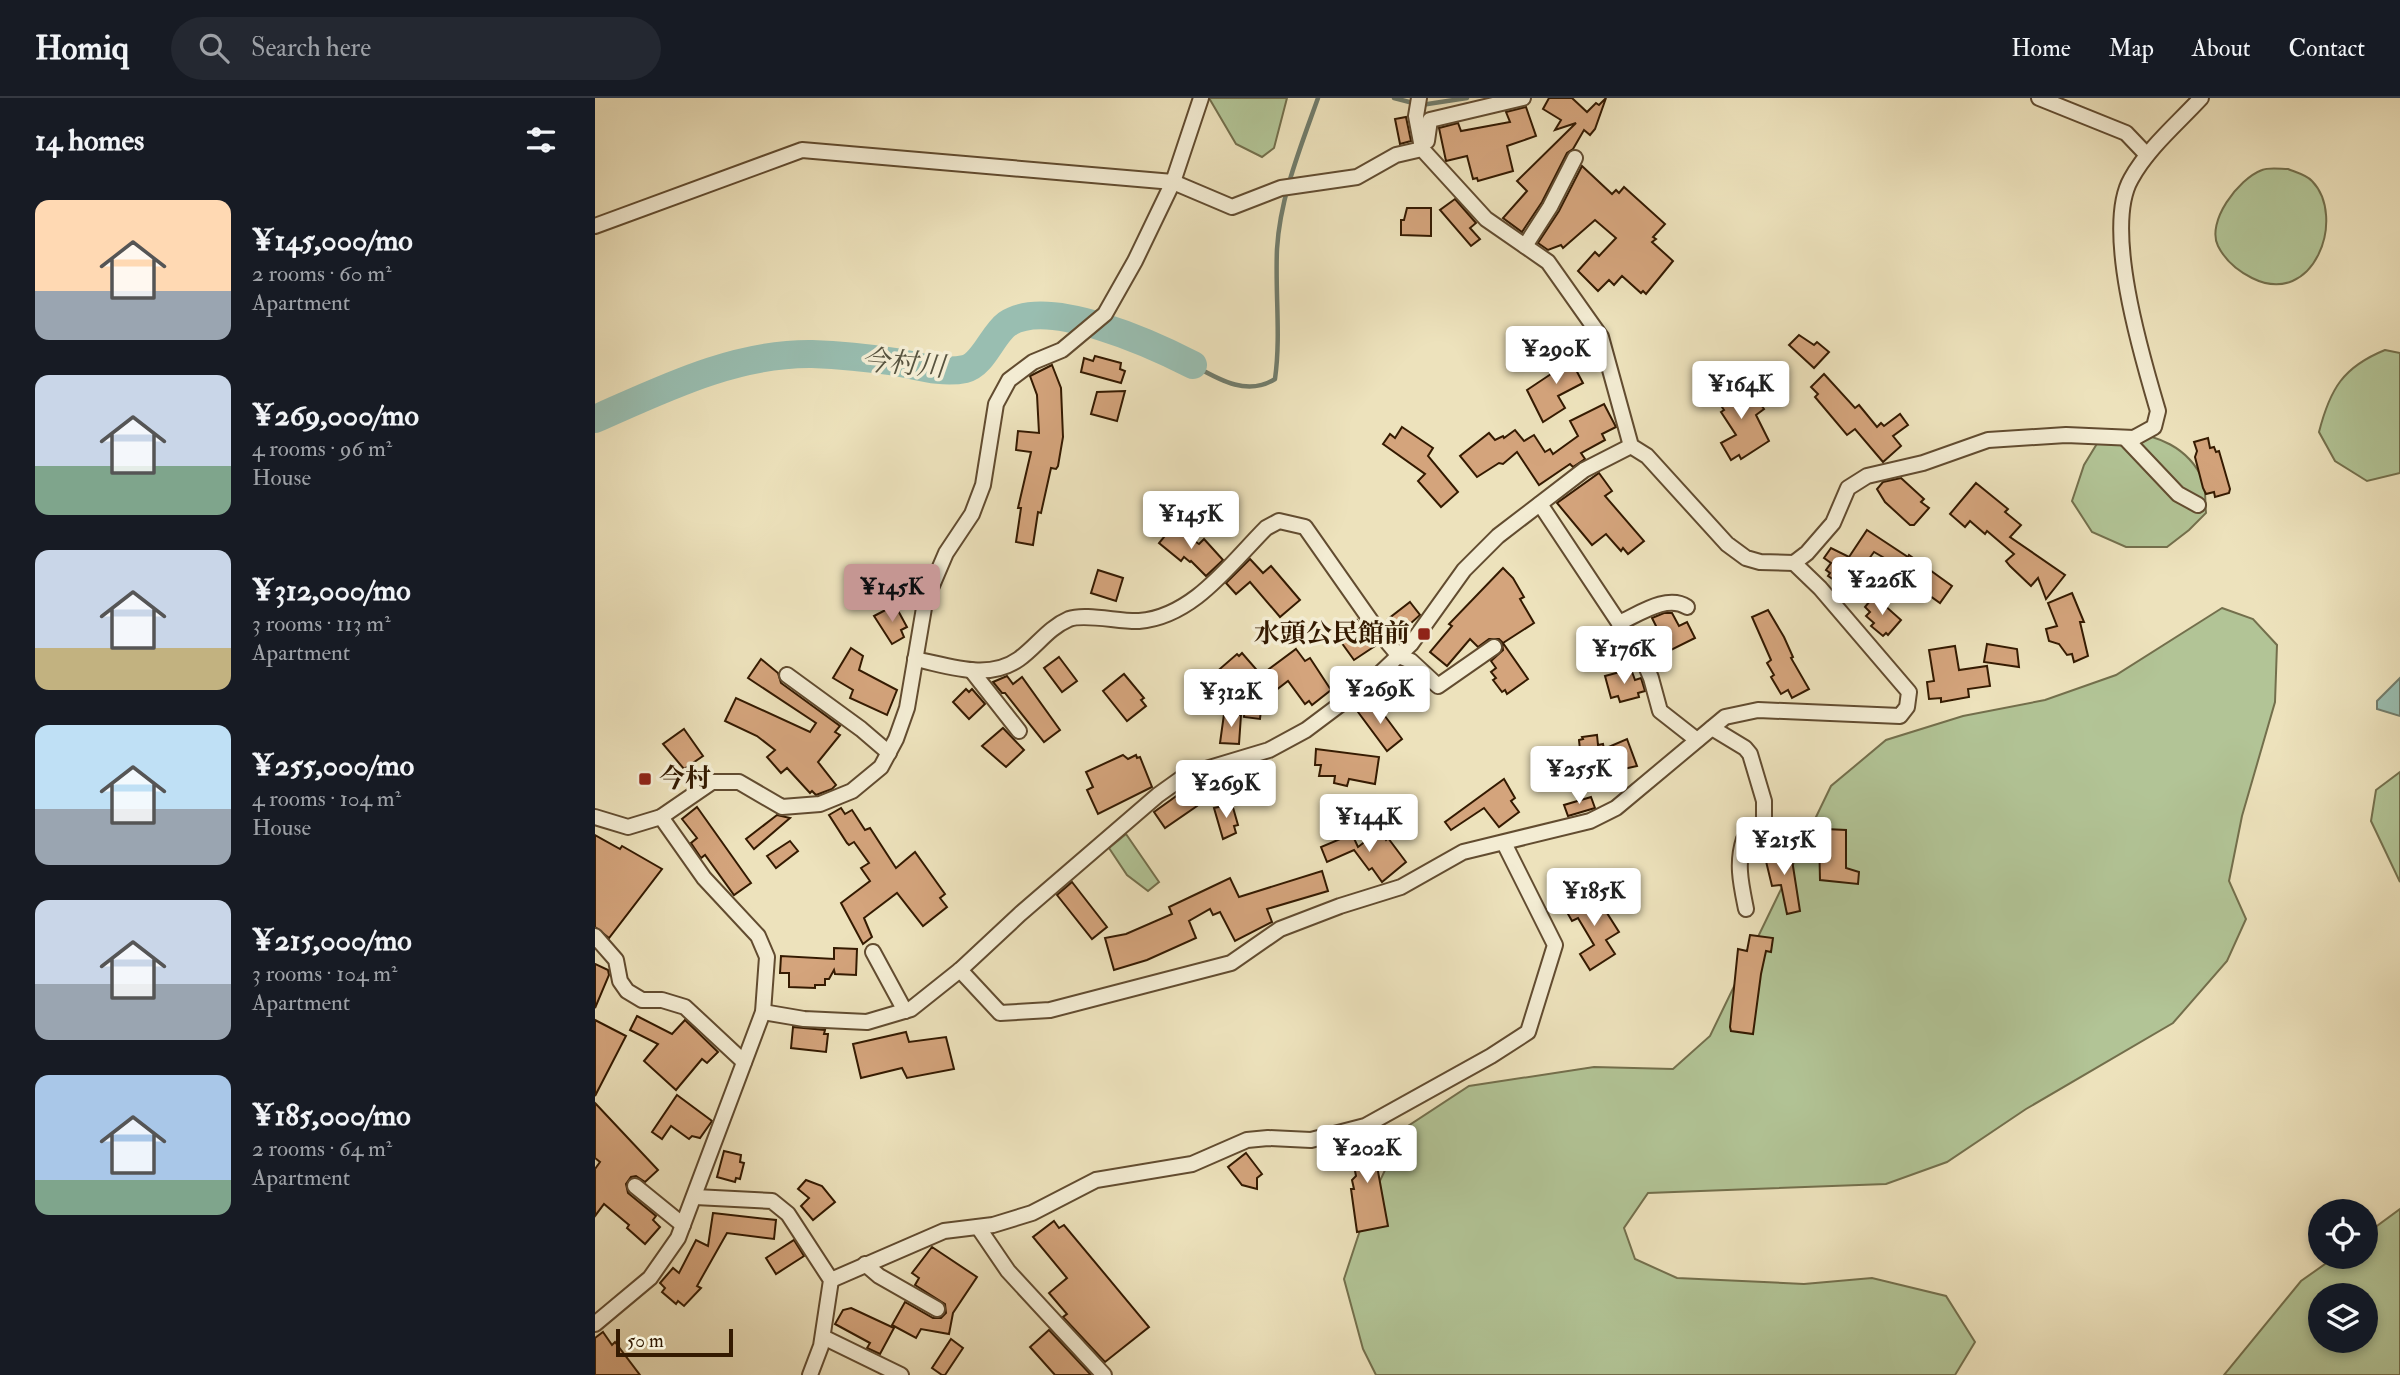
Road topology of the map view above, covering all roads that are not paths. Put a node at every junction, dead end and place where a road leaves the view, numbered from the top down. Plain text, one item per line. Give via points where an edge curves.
1 (1201, 98) edge
2 (1523, 98) edge
3 (2039, 98) edge
4 (2201, 98) edge
5 (1419, 99) edge
6 (1422, 146) junction
7 (2147, 155) junction
8 (1575, 158) dead end
9 (1173, 182) junction
10 (595, 226) edge
11 (1525, 246) junction
12 (2125, 438) junction
13 (1631, 446) junction
14 (1539, 504) junction
15 (2198, 505) dead end
16 (1794, 563) junction
17 (1687, 607) dead end
18 (1619, 623) junction
19 (1494, 647) dead end
20 (1399, 656) junction
21 (915, 659) junction
22 (971, 670) junction
23 (787, 675) dead end
24 (1712, 728) junction
25 (1019, 731) dead end
26 (1697, 740) junction
27 (889, 752) junction
28 (595, 817) edge
29 (661, 817) junction
30 (1504, 843) junction
31 (1746, 909) dead end
32 (595, 938) edge
33 (873, 952) dead end
34 (960, 970) junction
35 (905, 1011) junction
36 (763, 1012) junction
37 (744, 1062) junction
38 (635, 1186) dead end
39 (695, 1197) junction
40 (683, 1225) junction
41 (978, 1227) junction
42 (865, 1264) junction
43 (831, 1280) junction
44 (937, 1309) dead end
45 (596, 1322) edge
46 (823, 1337) junction
47 (810, 1375) edge
48 (901, 1375) edge
49 (1104, 1375) edge

1 - 9 street
2 - 6 street via 1430,120
3 - 7 street via 2126,133
4 - 7 street
5 - 6 street via 1416,116
6 - 9 street via 1357,177 1281,188 1232,207
6 - 11 street via 1486,219
7 - 12 street via 2121,204 2122,236 2129,300 2158,411 2154,427
8 - 11 street
9 - 10 street via 801,150
9 - 21 street via 1105,314 1062,350 1033,362 1009,380 996,404 983,485 925,602
11 - 13 street via 1548,262 1601,337
12 - 15 street via 2178,494
12 - 16 street via 2066,435 1988,440 1923,463 1867,476 1848,488 1833,523
13 - 14 street via 1584,470
13 - 16 street via 1647,456 1727,544 1746,558
14 - 18 street
14 - 20 street via 1464,570
16 - 24 street via 1909,692 1907,707 1900,716 1758,710 1725,716
17 - 18 street via 1668,601
18 - 26 street via 1643,659 1660,711
19 - 20 street via 1438,686
20 - 22 street via 1305,527 1279,521 1174,613 1141,621 1073,618 1053,627 1004,667
20 - 34 street via 1306,730 1269,750 1186,775
21 - 22 street
21 - 27 street via 907,708
22 - 25 street
23 - 27 street
24 - 26 street
24 - 31 street via 1750,754 1764,801 1764,827 1744,839 1740,850 1738,866
26 - 30 street via 1616,808 1590,821
27 - 29 street via 881,767 852,791 820,804 782,807 739,782 712,782
28 - 29 street via 628,827
29 - 36 street via 704,878 758,936 767,957
30 - 34 street via 1464,852 1401,887 1280,929 1231,963 1049,1010 1000,1013
30 - 41 street via 1555,945 1528,1032 1365,1126 1311,1140 1247,1140 1192,1164 1096,1180 1032,1213
32 - 37 street via 617,960 620,981 627,991 642,1000 685,1007
33 - 35 street
34 - 35 street
35 - 36 street via 867,1022
36 - 37 street
37 - 39 street
38 - 40 street
39 - 40 street
39 - 43 street via 772,1201 788,1214
40 - 45 street via 650,1278
41 - 42 street via 944,1231
41 - 49 street via 1008,1271
42 - 43 street
42 - 44 street
43 - 46 street
46 - 47 street
46 - 48 street

